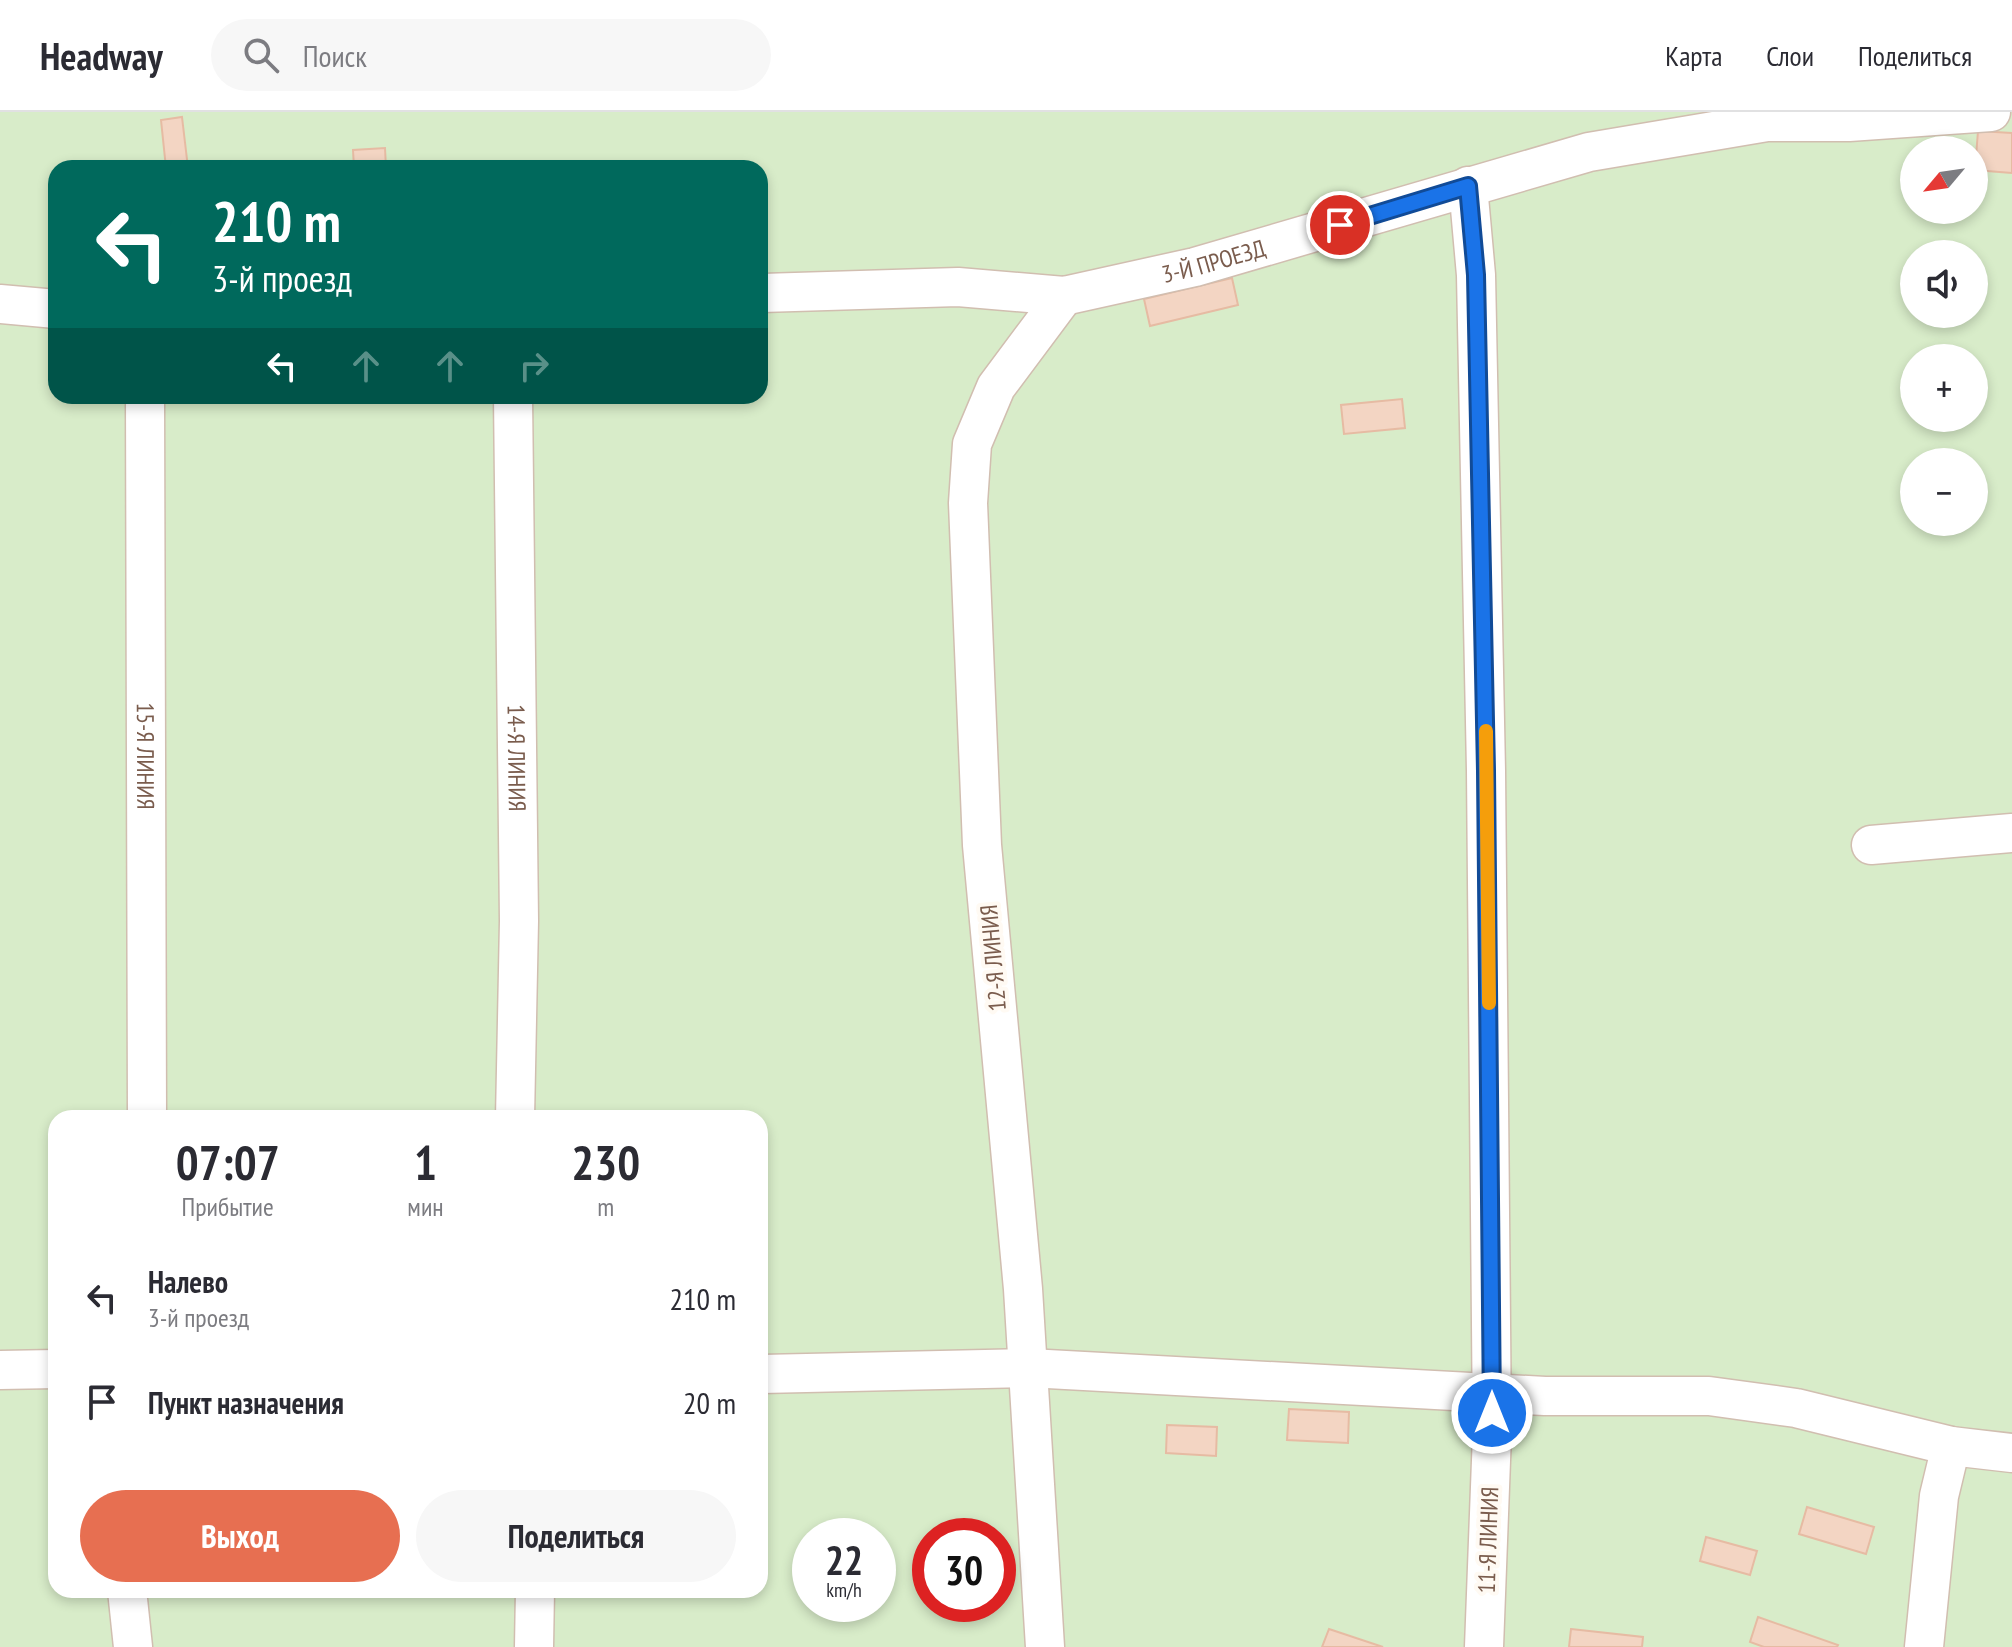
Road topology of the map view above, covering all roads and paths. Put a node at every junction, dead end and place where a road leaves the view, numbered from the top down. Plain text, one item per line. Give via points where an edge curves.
1 (1991, 112) edge
2 (1468, 186) junction
3 (768, 293) edge
4 (1064, 296) junction
5 (0, 304) edge
6 (48, 308) edge
7 (145, 404) edge
8 (513, 404) edge
9 (2012, 833) edge
10 (1871, 845) dead end
11 (147, 1110) edge
12 (515, 1110) edge
13 (1029, 1368) junction
14 (48, 1369) edge
15 (0, 1370) edge
16 (768, 1374) edge
17 (1492, 1392) junction
18 (1951, 1446) junction
19 (2012, 1453) edge
20 (128, 1598) edge
21 (535, 1598) edge
22 (133, 1647) edge
23 (534, 1647) edge
24 (1045, 1647) edge
25 (1484, 1647) edge
26 (1924, 1647) edge

1 - 2 street, 3-Й ПРОЕЗД via 1767,122 1589,152
2 - 4 street, 3-Й ПРОЕЗД via 1195,267
2 - 17 street, 11-Я ЛИНИЯ via 1476,275 1486,755
3 - 4 street, 3-Й ПРОЕЗД via 958,287
4 - 13 street, 12-Я ЛИНИЯ via 996,387 972,444 968,503 982,845
5 - 6 street
7 - 11 street, 15-Я ЛИНИЯ
8 - 12 street, 14-Я ЛИНИЯ via 519,921
9 - 10 street
13 - 16 street
13 - 17 street
13 - 24 street, 12-Я ЛИНИЯ
14 - 15 street
17 - 18 street via 1709,1396 1796,1408
17 - 25 street, 11-Я ЛИНИЯ
18 - 19 street
18 - 26 street via 1939,1496
20 - 22 street
21 - 23 street

